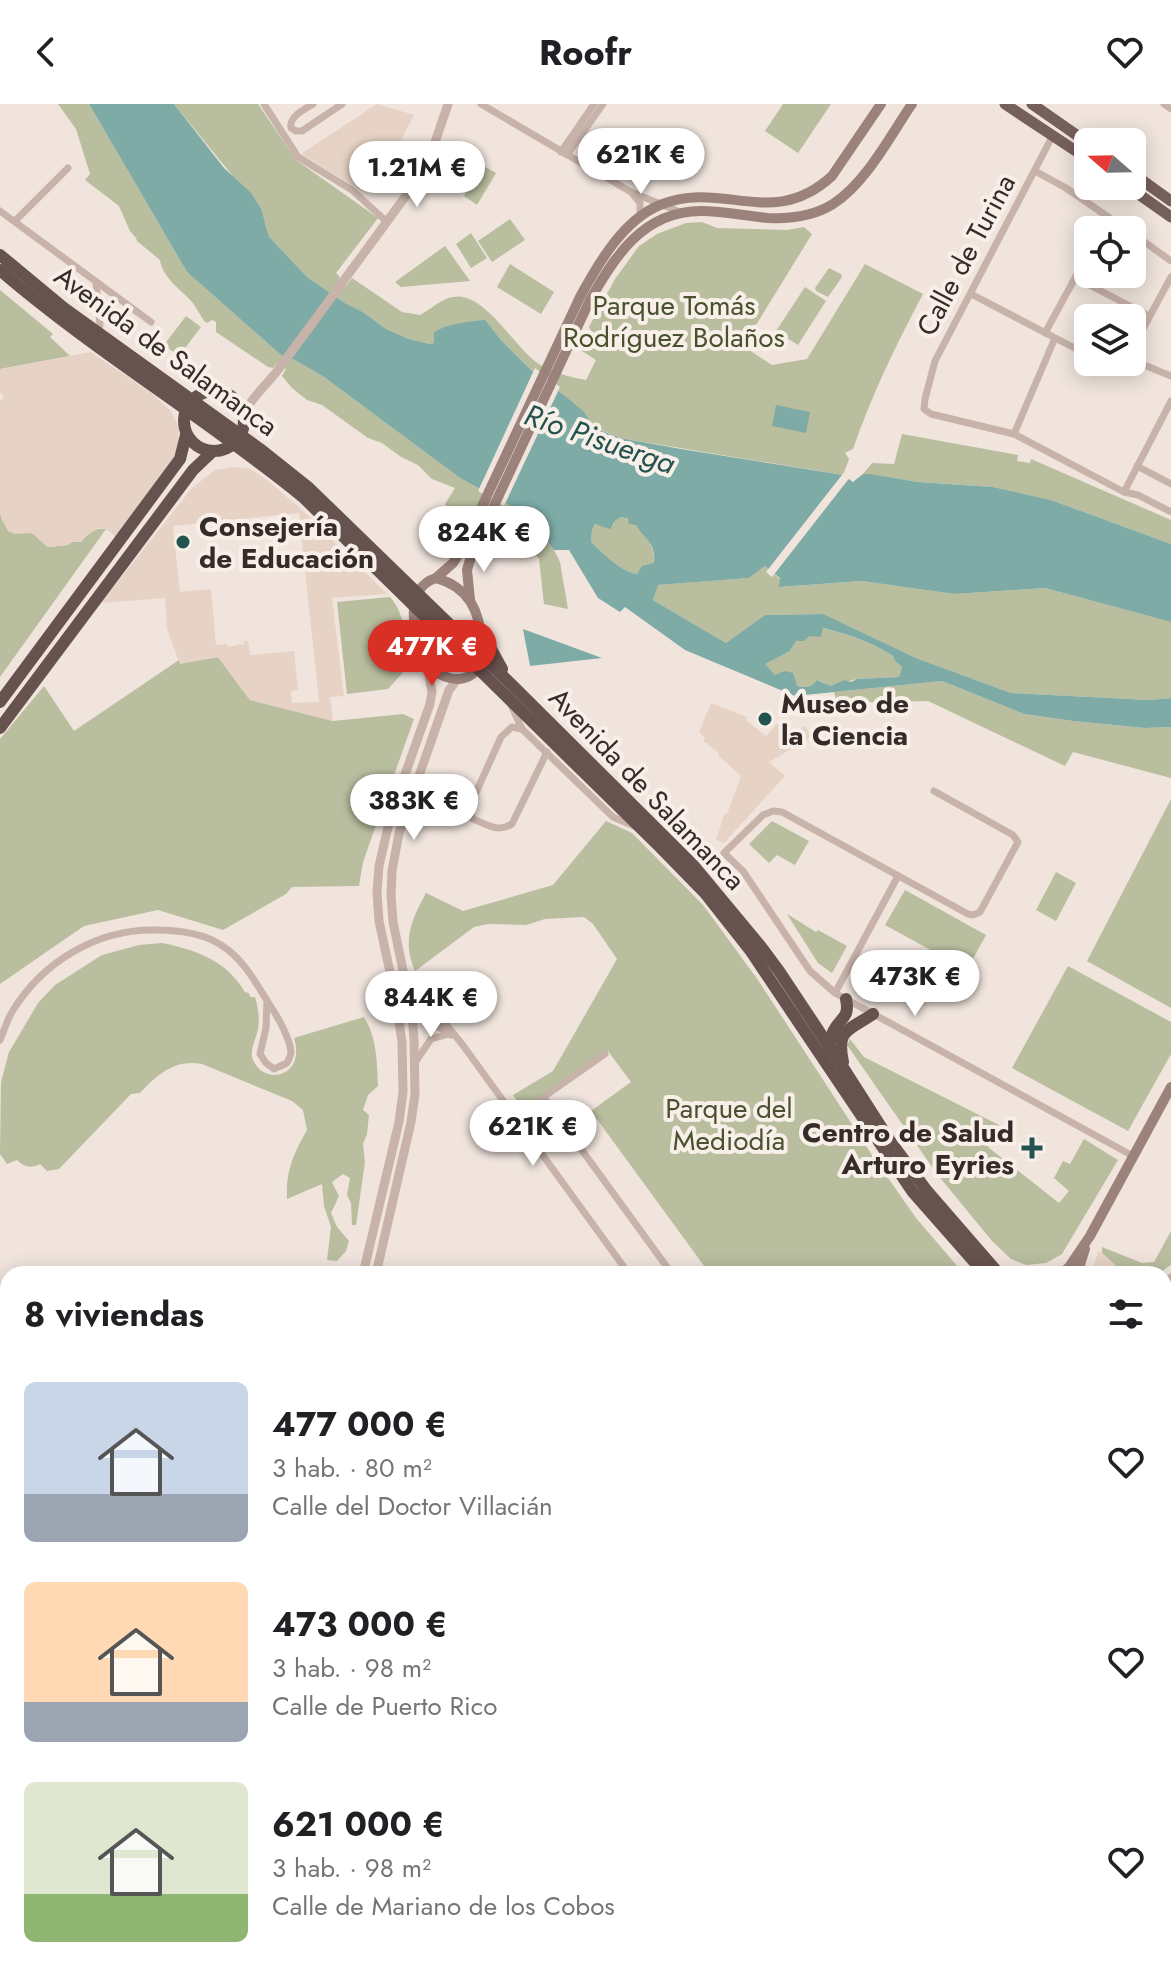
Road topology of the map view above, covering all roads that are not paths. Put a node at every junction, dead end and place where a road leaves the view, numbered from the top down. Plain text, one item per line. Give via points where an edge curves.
1 (264, 104) edge
2 (313, 104) edge
3 (342, 104) edge
4 (481, 104) edge
5 (594, 104) edge
6 (603, 104) edge
7 (881, 104) edge
8 (912, 104) edge
9 (1005, 104) edge
10 (1032, 104) edge
11 (1164, 104) edge
12 (445, 106) edge
13 (1047, 108) edge
14 (1171, 109) edge
15 (1074, 131) edge
16 (1053, 135) junction
17 (1074, 149) edge
18 (564, 154) junction
19 (68, 168) dead end
20 (1035, 171) junction
21 (1146, 183) edge
22 (631, 192) junction
23 (1146, 199) edge
24 (1171, 201) edge
25 (660, 205) junction
26 (0, 211) edge
27 (680, 212) junction
28 (640, 216) junction
29 (1107, 216) edge
30 (1171, 217) edge
31 (15, 221) junction
32 (387, 222) junction
33 (1146, 243) edge
34 (0, 255) edge
35 (1171, 261) edge
36 (0, 270) edge
37 (1171, 277) edge
38 (96, 282) junction
39 (1074, 282) edge
40 (1095, 288) edge
41 (971, 294) junction
42 (1149, 316) junction
43 (151, 322) dead end
44 (1146, 322) edge
45 (100, 330) junction
46 (569, 332) junction
47 (1045, 333) junction
48 (1055, 338) junction
49 (1074, 348) edge
50 (1146, 366) edge
51 (1171, 376) edge
52 (150, 384) junction
53 (1171, 401) edge
54 (189, 404) junction
55 (243, 413) junction
56 (185, 430) junction
57 (1014, 434) junction
58 (237, 439) junction
59 (213, 451) junction
60 (1137, 466) junction
61 (1171, 484) edge
62 (1124, 492) junction
63 (1171, 512) edge
64 (471, 542) junction
65 (436, 578) junction
66 (416, 599) junction
67 (470, 600) junction
68 (481, 631) junction
69 (427, 662) junction
70 (480, 662) junction
71 (456, 681) junction
72 (512, 685) junction
73 (508, 699) junction
74 (0, 702) edge
75 (0, 728) edge
76 (522, 729) junction
77 (547, 752) junction
78 (934, 791) dead end
79 (640, 826) junction
80 (898, 876) junction
81 (404, 972) junction
82 (840, 996) junction
83 (267, 1000) junction
84 (396, 1000) junction
85 (409, 1009) junction
86 (434, 1009) junction
87 (13, 1011) junction
88 (873, 1014) junction
89 (440, 1016) junction
90 (399, 1018) junction
91 (0, 1019) edge
92 (438, 1026) junction
93 (817, 1027) junction
94 (834, 1029) junction
95 (450, 1034) junction
96 (431, 1039) junction
97 (0, 1040) edge
98 (462, 1044) junction
99 (828, 1045) junction
100 (605, 1054) dead end
101 (416, 1061) junction
102 (826, 1062) junction
103 (844, 1069) junction
104 (1171, 1087) edge
105 (544, 1098) junction
106 (515, 1117) junction
107 (1133, 1156) junction
108 (1090, 1236) junction
109 (365, 1266) edge
110 (378, 1266) edge
111 (623, 1266) edge
112 (666, 1266) edge
113 (976, 1266) edge
114 (992, 1266) edge
115 (1070, 1266) edge
116 (1080, 1266) edge

1 - 32 street via 298,157 352,190
2 - 3 street via 293,118 291,128 302,131
4 - 18 street
5 - 18 street
6 - 18 street
7 - 25 main road via 832,176 798,199 769,204 695,198
8 - 27 main road via 852,189 816,212 786,219
9 - 16 main road
10 - 13 main road
11 - 14 street
12 - 32 street via 419,178
13 - 15 main road
16 - 17 main road
16 - 20 street, Calle de Turina
18 - 22 street
19 - 31 street
20 - 29 street
20 - 41 street, Calle de Turina
21 - 24 main road
22 - 25 street
22 - 28 street via 640,203
23 - 30 main road
25 - 27 street
25 - 28 main road
26 - 31 street
27 - 46 main road via 625,246
28 - 46 main road via 594,272
31 - 38 street
32 - 55 street
33 - 35 street
34 - 45 highway, Avenida de Salamanca
36 - 52 highway, Avenida de Salamanca
37 - 42 street
38 - 43 street
38 - 45 street
39 - 47 street
40 - 42 street
41 - 47 street
41 - 57 street, Calle de Turina via 935,361 924,409
42 - 44 street
45 - 54 highway, Avenida de Salamanca
46 - 64 main road
47 - 48 street
48 - 49 street
48 - 57 street
50 - 51 street
52 - 54 highway, Avenida de Salamanca
52 - 56 highway
53 - 60 street
54 - 55 highway via 206,391 222,391
54 - 56 highway
54 - 58 highway, Avenida de Salamanca
55 - 58 highway
56 - 59 highway via 199,447
56 - 74 highway via 180,459
57 - 62 street
58 - 59 highway via 228,448
58 - 66 highway, Avenida de Salamanca via 373,567
59 - 75 highway via 193,470
60 - 61 street
60 - 62 street
62 - 63 street
64 - 65 main road
64 - 67 main road
65 - 66 main road via 426,582
65 - 67 main road via 451,582
66 - 69 main road via 417,635
66 - 70 highway, Avenida de Salamanca
67 - 68 main road
68 - 70 main road
68 - 72 highway
69 - 71 main road
69 - 84 street via 430,704 391,814 379,866 379,921
70 - 71 main road
70 - 72 highway, Avenida de Salamanca
70 - 73 highway, Avenida de Salamanca
71 - 81 street via 399,833 392,871 393,922
72 - 93 highway, Avenida de Salamanca via 708,881
73 - 76 street, Avenida de Salamanca
73 - 79 highway, Avenida de Salamanca
76 - 77 street, Avenida de Salamanca
76 - 77 street via 512,727 501,737 469,808 473,819 498,830 512,824
77 - 79 street, Avenida de Salamanca via 613,817
78 - 80 street via 1018,842 980,912 973,915
79 - 102 highway, Avenida de Salamanca via 732,927
80 - 82 street
80 - 82 street via 778,811 763,815 724,853 743,871 810,971
81 - 85 street
81 - 86 street
82 - 88 street
82 - 94 highway via 848,1007
83 - 83 street via 260,1054 274,1069 287,1063 291,1053
83 - 87 street via 221,945 174,930 149,930 118,933 65,955 39,977
84 - 85 street
84 - 90 street
85 - 86 street via 421,1004
85 - 90 street
85 - 92 street
85 - 101 street
86 - 89 street
87 - 91 street
87 - 97 street
88 - 103 highway via 842,1036
88 - 107 street
89 - 92 street
89 - 98 street
90 - 109 street via 404,1071 399,1122
92 - 95 street
92 - 96 street
93 - 94 highway
93 - 99 highway, Avenida de Salamanca
94 - 99 highway
95 - 96 street
95 - 98 street
96 - 101 street
98 - 106 street
99 - 102 highway
99 - 103 highway, Avenida de Salamanca
100 - 105 street
101 - 110 street via 411,1122
102 - 113 highway, Avenida de Salamanca via 912,1191
103 - 114 highway, Avenida de Salamanca via 927,1191
104 - 107 main road
105 - 106 street
105 - 112 street
106 - 111 street
107 - 108 main road
108 - 115 main road
108 - 116 main road

